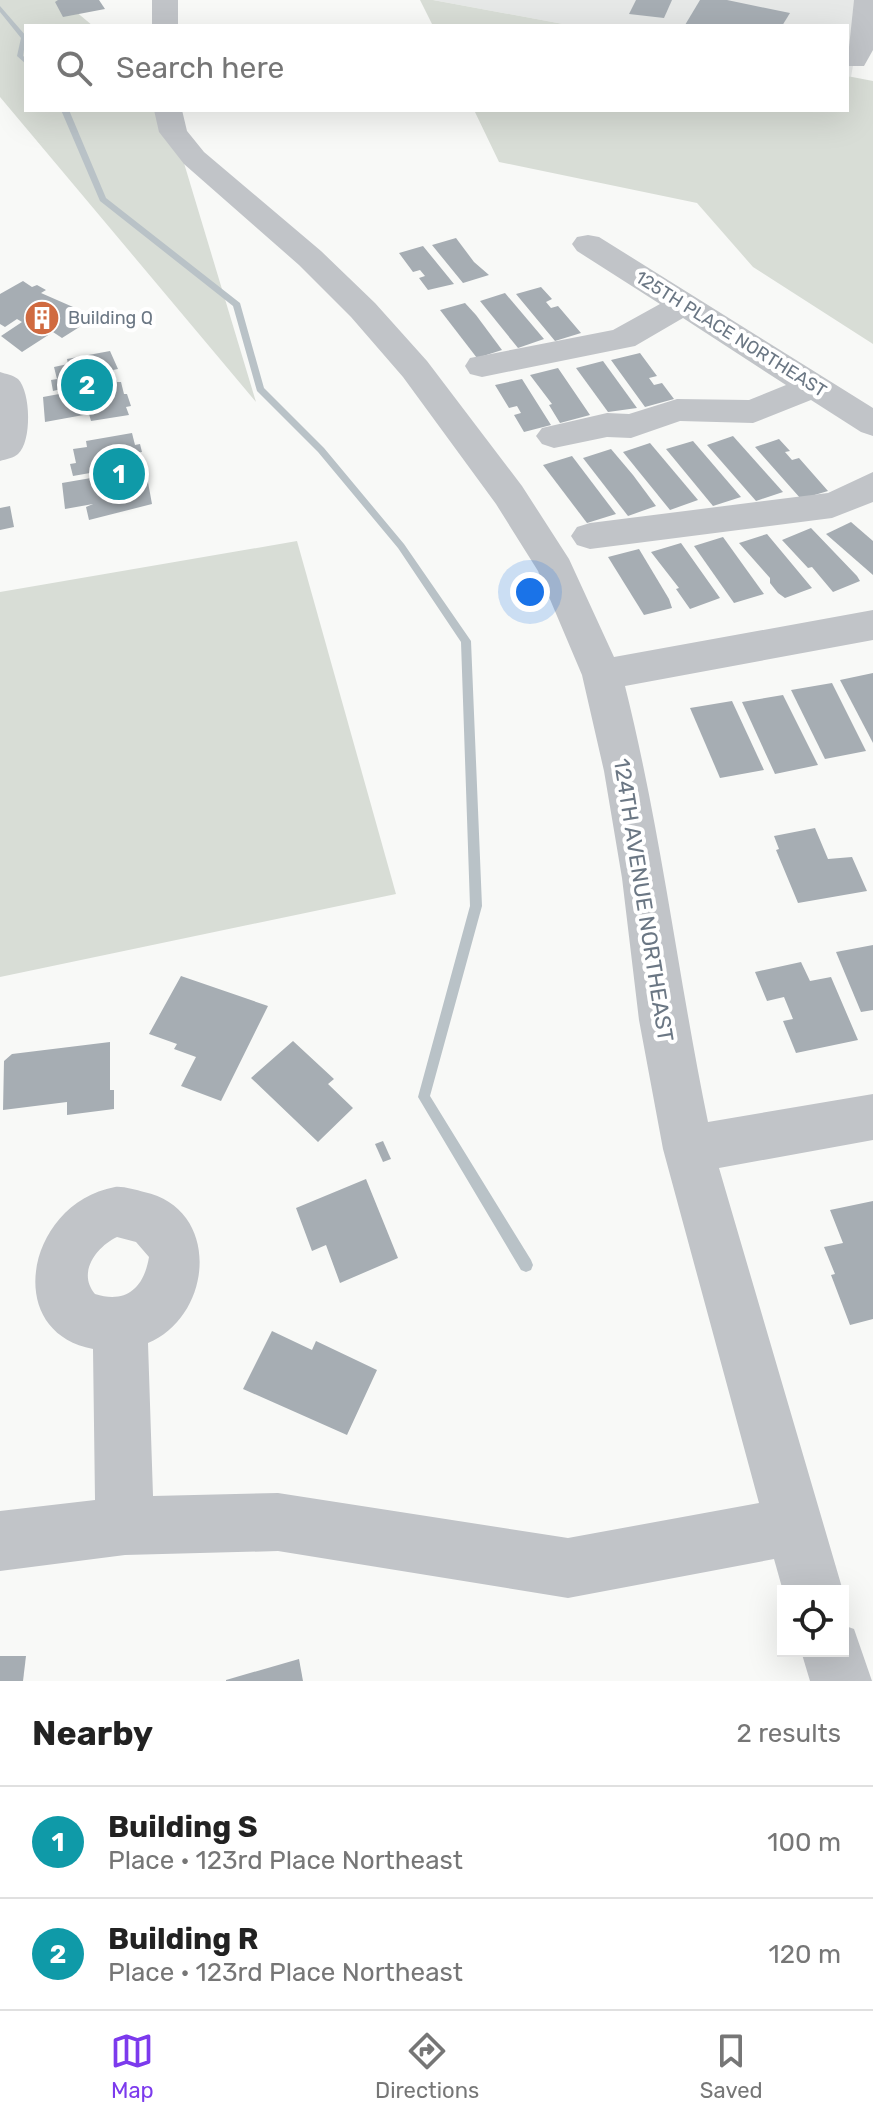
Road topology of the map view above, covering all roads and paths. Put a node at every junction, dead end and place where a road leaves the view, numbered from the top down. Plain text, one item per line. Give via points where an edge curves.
1 (165, 0) edge
2 (865, 1) edge
3 (165, 24) edge
4 (854, 60) dead end
5 (168, 112) edge
6 (588, 244) dead end
7 (684, 304) junction
8 (482, 366) dead end
9 (0, 383) edge
10 (813, 386) junction
11 (873, 424) edge
12 (554, 436) dead end
13 (0, 449) edge
14 (873, 484) edge
15 (590, 536) dead end
16 (873, 625) edge
17 (602, 675) junction
18 (873, 1117) edge
19 (688, 1149) junction
20 (120, 1327) dead end
21 (125, 1526) junction
22 (793, 1526) junction
23 (0, 1541) edge
24 (811, 1585) edge
25 (834, 1657) edge
26 (841, 1681) edge

1 - 3 street
2 - 4 street via 863,43
5 - 17 street, 124TH AVENUE NORTHEAST via 173,132 194,158 310,258 415,369 509,495 556,569
6 - 7 street, 125TH PLACE NORTHEAST
7 - 8 street via 623,339
7 - 10 street, 125TH PLACE NORTHEAST
9 - 13 street via 7,388 11,418 7,445
10 - 11 street, 125TH PLACE NORTHEAST
10 - 12 street via 753,412 677,410 631,426 607,425
14 - 15 street via 832,505
16 - 17 street
17 - 19 street, 124TH AVENUE NORTHEAST via 625,771
18 - 19 street
19 - 22 street, 124TH AVENUE NORTHEAST
20 - 21 street
21 - 22 street via 278,1522 568,1568
21 - 23 street
22 - 24 street, 124TH AVENUE NORTHEAST
25 - 26 street

